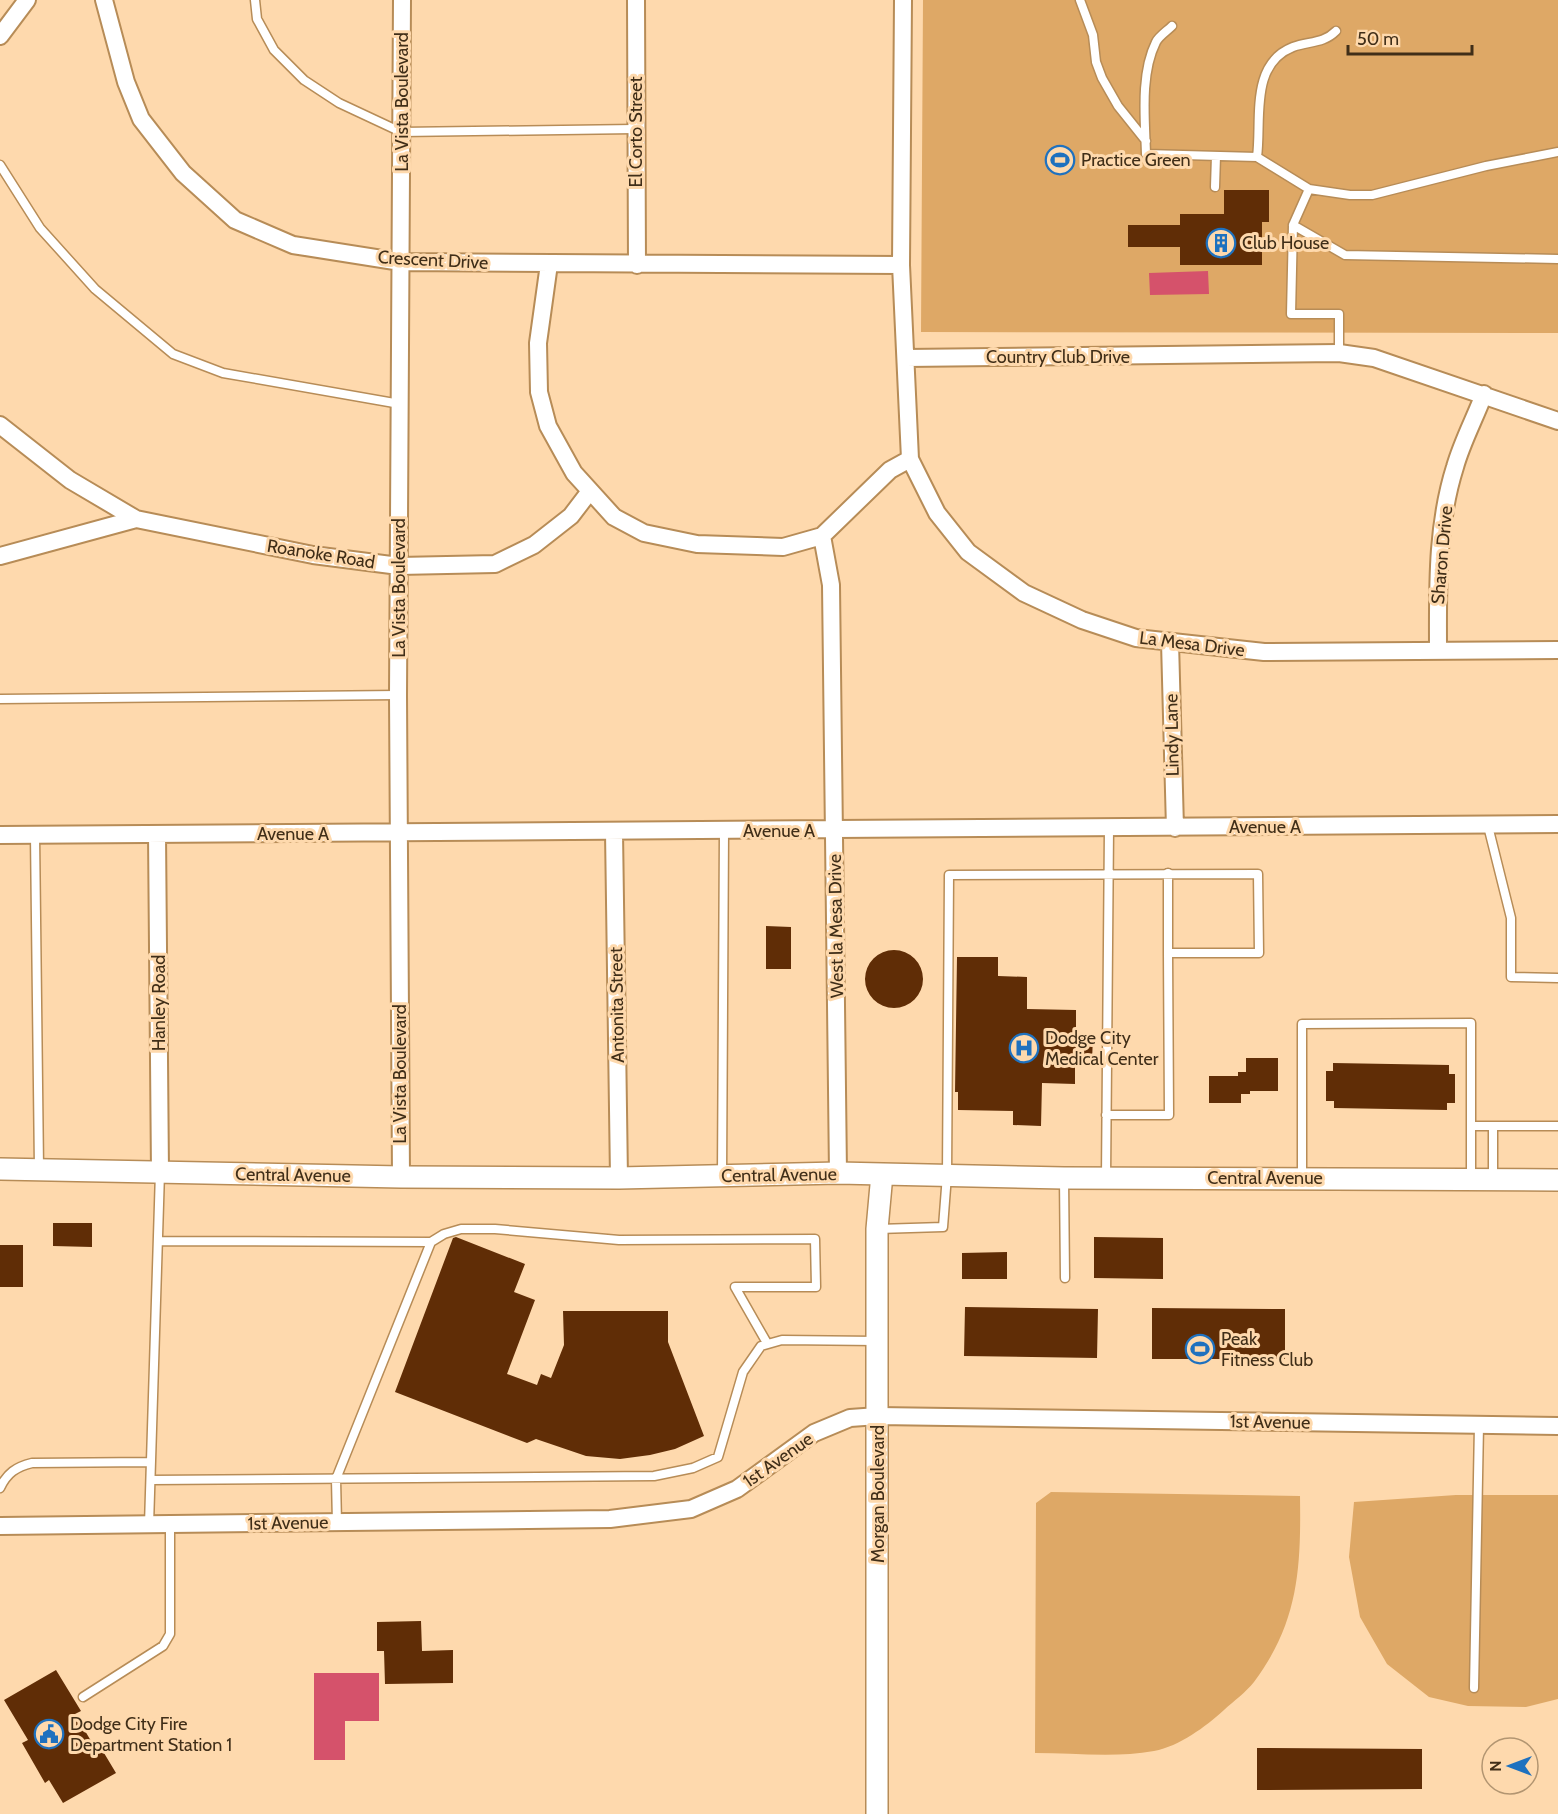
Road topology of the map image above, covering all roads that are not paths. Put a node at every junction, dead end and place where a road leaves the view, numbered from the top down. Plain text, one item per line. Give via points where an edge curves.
1 (27, 0) edge
2 (104, 0) edge
3 (255, 0) edge
4 (402, 0) edge
5 (636, 0) edge
6 (903, 0) edge
7 (1080, 0) edge
8 (1172, 26) dead end
9 (1336, 31) dead end
10 (0, 36) edge
11 (635, 129) junction
12 (401, 132) junction
13 (1146, 141) junction
14 (1558, 152) edge
15 (1216, 156) junction
16 (1257, 157) junction
17 (0, 165) edge
18 (1215, 187) dead end
19 (1309, 189) junction
20 (1293, 225) junction
21 (1558, 259) edge
22 (401, 262) junction
23 (549, 264) junction
24 (637, 265) junction
25 (901, 265) junction
26 (1339, 353) junction
27 (906, 358) junction
28 (1484, 394) junction
29 (400, 404) junction
30 (1558, 421) edge
31 (0, 425) edge
32 (910, 459) junction
33 (590, 491) junction
34 (136, 519) junction
35 (822, 536) junction
36 (0, 556) edge
37 (399, 566) junction
38 (1170, 642) junction
39 (1437, 651) junction
40 (1558, 651) edge
41 (398, 695) junction
42 (0, 699) edge
43 (1558, 824) edge
44 (1488, 826) junction
45 (1109, 828) junction
46 (1174, 828) junction
47 (834, 830) junction
48 (724, 831) junction
49 (614, 832) junction
50 (399, 833) junction
51 (158, 834) junction
52 (0, 835) edge
53 (35, 835) junction
54 (1109, 873) junction
55 (1168, 873) junction
56 (1168, 953) junction
57 (1558, 978) edge
58 (1107, 1115) junction
59 (1472, 1126) junction
60 (1493, 1126) junction
61 (1558, 1126) edge
62 (0, 1169) edge
63 (39, 1169) junction
64 (160, 1172) junction
65 (838, 1173) junction
66 (882, 1174) junction
67 (947, 1175) junction
68 (722, 1176) junction
69 (401, 1177) junction
70 (619, 1178) junction
71 (1064, 1178) junction
72 (1106, 1178) junction
73 (1302, 1178) junction
74 (1471, 1180) junction
75 (1493, 1180) junction
76 (1558, 1180) edge
77 (878, 1229) junction
78 (158, 1241) junction
79 (431, 1242) junction
80 (1065, 1278) dead end
81 (878, 1341) junction
82 (767, 1343) junction
83 (878, 1416) junction
84 (1479, 1425) junction
85 (1558, 1426) edge
86 (151, 1462) junction
87 (336, 1479) junction
88 (151, 1480) junction
89 (0, 1488) edge
90 (337, 1523) junction
91 (150, 1525) junction
92 (170, 1525) junction
93 (0, 1526) edge
94 (1474, 1688) dead end
95 (83, 1697) dead end
96 (877, 1814) edge

1 - 10 street
2 - 22 street, Crescent Drive via 126,82 141,119 183,173 236,220 293,245
3 - 12 lane via 257,19 274,50 304,80 339,103
4 - 12 street, La Vista Boulevard
5 - 11 street, El Corto Street
6 - 25 street
7 - 13 lane via 1093,35 1102,78
8 - 13 lane via 1157,40 1151,54
9 - 16 lane via 1329,38 1290,48 1266,73 1257,121
11 - 12 lane
11 - 24 street, El Corto Street
12 - 22 street, La Vista Boulevard
13 - 15 lane via 1146,154
14 - 19 lane via 1372,195
15 - 16 lane
15 - 18 lane
16 - 19 lane
17 - 29 lane via 40,228 95,290 173,354 223,373
19 - 20 lane
20 - 21 lane via 1345,255
20 - 26 lane via 1292,314 1339,314
22 - 23 street, Crescent Drive
22 - 29 street, La Vista Boulevard
23 - 24 street, Crescent Drive
23 - 33 street via 538,343 539,392 548,426 574,473
24 - 25 street, Crescent Drive
25 - 27 street
26 - 27 street, Country Club Drive
26 - 28 street, Country Club Drive via 1374,358
27 - 32 street
28 - 30 street, Country Club Drive
28 - 39 street, Sharon Drive via 1455,466 1443,517 1437,571
29 - 37 street, La Vista Boulevard
31 - 34 street, Roanoke Road via 70,480
32 - 35 street via 890,470
32 - 38 street, La Mesa Drive via 937,513 968,552 1024,593 1082,620 1136,638
33 - 35 street via 614,517 644,533 697,544 783,547
33 - 37 street, Roanoke Road via 571,516 534,545 495,564
34 - 36 street, Roanoke Road
34 - 37 street, Roanoke Road via 313,555
35 - 47 street, West la Mesa Drive via 831,585
37 - 41 street, La Vista Boulevard
38 - 39 street, La Mesa Drive via 1264,652
38 - 46 street, Lindy Lane
39 - 40 street, La Mesa Drive
41 - 42 lane
41 - 50 street, La Vista Boulevard
43 - 44 street, Avenue A
44 - 46 street, Avenue A
44 - 57 lane via 1510,918 1511,977
45 - 46 street, Avenue A
45 - 47 street, Avenue A
45 - 54 lane
47 - 48 street, Avenue A
47 - 65 street, West la Mesa Drive
48 - 49 street, Avenue A
48 - 68 lane
49 - 50 street, Avenue A
49 - 70 street, Antonita Street
50 - 51 street, Avenue A
50 - 69 street, La Vista Boulevard
51 - 53 street, Avenue A
51 - 64 street, Hanley Road
52 - 53 street, Avenue A
53 - 63 lane
54 - 55 lane
54 - 58 lane
54 - 67 lane via 949,875
55 - 56 lane
55 - 56 lane via 1258,874 1259,953
56 - 58 lane via 1169,1115
58 - 72 lane
59 - 60 lane
59 - 73 lane via 1471,1023 1302,1024
59 - 74 lane
60 - 61 lane
60 - 75 lane
62 - 63 street, Central Avenue
63 - 64 street, Central Avenue
64 - 69 street, Central Avenue
64 - 78 lane
65 - 66 street, Central Avenue
65 - 68 street, Central Avenue
66 - 67 street, Central Avenue
66 - 77 street, Morgan Boulevard
67 - 71 street, Central Avenue
67 - 77 lane via 943,1227
68 - 70 street, Central Avenue
69 - 70 street, Central Avenue
71 - 72 street, Central Avenue
71 - 80 lane
72 - 73 street, Central Avenue
73 - 74 street, Central Avenue
74 - 75 street, Central Avenue
75 - 76 street, Central Avenue
77 - 81 street, Morgan Boulevard
78 - 79 lane
78 - 86 lane
79 - 82 lane via 461,1229 619,1240 815,1239 816,1287 735,1287
79 - 87 lane
81 - 82 lane
81 - 83 street, Morgan Boulevard
82 - 87 lane via 743,1372 718,1457 693,1468 654,1476 612,1478
83 - 84 street, 1st Avenue
83 - 90 street, 1st Avenue via 850,1418 814,1433 737,1489 691,1509 610,1519
83 - 96 street, Morgan Boulevard
84 - 85 street, 1st Avenue
84 - 94 lane
86 - 88 lane
86 - 89 lane via 32,1463 17,1466
87 - 88 lane
87 - 90 lane
88 - 91 lane
90 - 92 street, 1st Avenue
91 - 92 street, 1st Avenue
91 - 93 street, 1st Avenue
92 - 95 lane via 170,1634 163,1646

